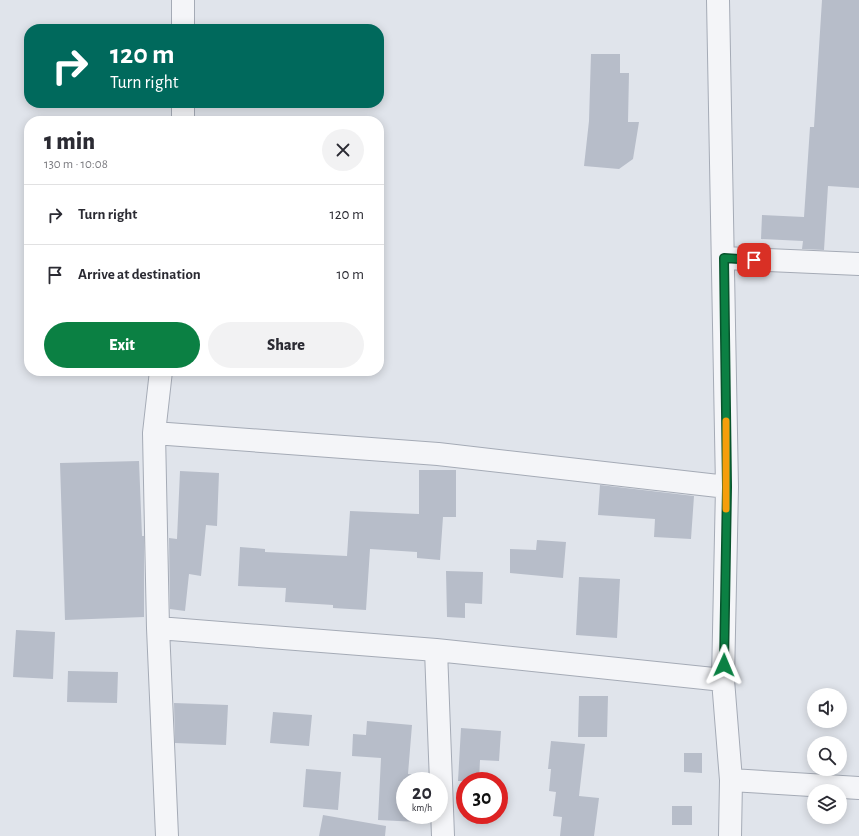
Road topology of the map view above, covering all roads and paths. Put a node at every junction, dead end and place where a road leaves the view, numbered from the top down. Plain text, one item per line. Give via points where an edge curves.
1 (183, 0) edge
2 (718, 0) edge
3 (183, 24) edge
4 (724, 258) junction
5 (859, 264) edge
6 (160, 376) edge
7 (154, 433) junction
8 (727, 487) junction
9 (158, 628) junction
10 (436, 650) junction
11 (723, 680) junction
12 (731, 780) junction
13 (859, 788) edge
14 (167, 836) edge
15 (443, 836) edge
16 (730, 836) edge

1 - 3 street
2 - 4 street
4 - 5 street
4 - 8 street
6 - 7 street
7 - 8 street via 438,454
7 - 9 street
8 - 11 street
9 - 10 street
9 - 14 street
10 - 11 street
10 - 15 street
11 - 12 street
12 - 13 street
12 - 16 street

